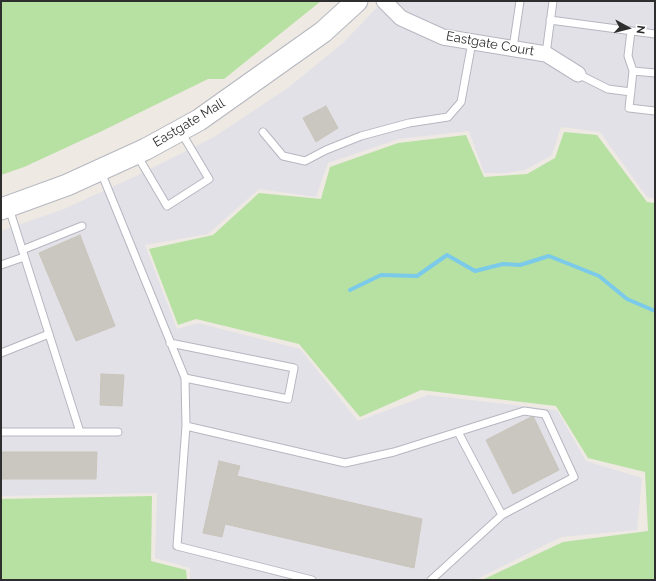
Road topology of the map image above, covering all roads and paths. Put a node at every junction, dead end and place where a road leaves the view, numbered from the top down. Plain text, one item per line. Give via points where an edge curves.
1 (357, 1) edge
2 (384, 1) edge
3 (520, 1) edge
4 (553, 1) edge
5 (550, 20) junction
6 (631, 31) junction
7 (655, 34) edge
8 (472, 42) junction
9 (513, 48) junction
10 (546, 54) junction
11 (633, 71) junction
12 (655, 73) edge
13 (578, 74) joint
14 (631, 92) junction
15 (655, 111) edge
16 (180, 130) junction
17 (263, 132) dead end
18 (136, 154) junction
19 (100, 170) junction
20 (4, 208) edge
21 (82, 226) dead end
22 (22, 250) junction
23 (24, 257) junction
24 (1, 265) edge
25 (49, 334) junction
26 (170, 343) junction
27 (1, 353) edge
28 (185, 378) junction
29 (186, 426) junction
30 (1, 432) edge
31 (80, 432) junction
32 (118, 432) dead end
33 (458, 432) junction
34 (502, 515) junction
35 (312, 580) edge
36 (431, 580) edge

1 - 16 main road, Eastgate Mall via 323,32 199,120
2 - 8 street, Eastgate Court via 401,18 443,37
3 - 9 lane
4 - 5 lane
5 - 6 lane
5 - 10 lane
6 - 7 lane
6 - 11 lane via 628,56
8 - 9 street, Eastgate Court
8 - 17 lane via 461,102 448,116 361,136 304,161 283,156
9 - 10 street, Eastgate Court
10 - 13 street, Eastgate Court
11 - 12 lane
11 - 14 lane
13 - 14 lane via 608,89
14 - 15 lane via 629,108
16 - 18 main road, Eastgate Mall
16 - 18 lane via 209,179 167,206
18 - 19 main road, Eastgate Mall
19 - 20 main road, Eastgate Mall
19 - 26 lane
20 - 22 lane
21 - 22 lane
22 - 23 lane
23 - 24 lane
23 - 25 lane
25 - 27 lane
25 - 31 lane
26 - 28 lane
26 - 28 lane via 294,368 288,399
28 - 29 lane
29 - 33 lane via 345,463 394,452
29 - 35 lane via 177,546
30 - 31 lane
31 - 32 lane
33 - 34 lane
33 - 34 lane via 524,411 545,414 574,477
34 - 36 lane

